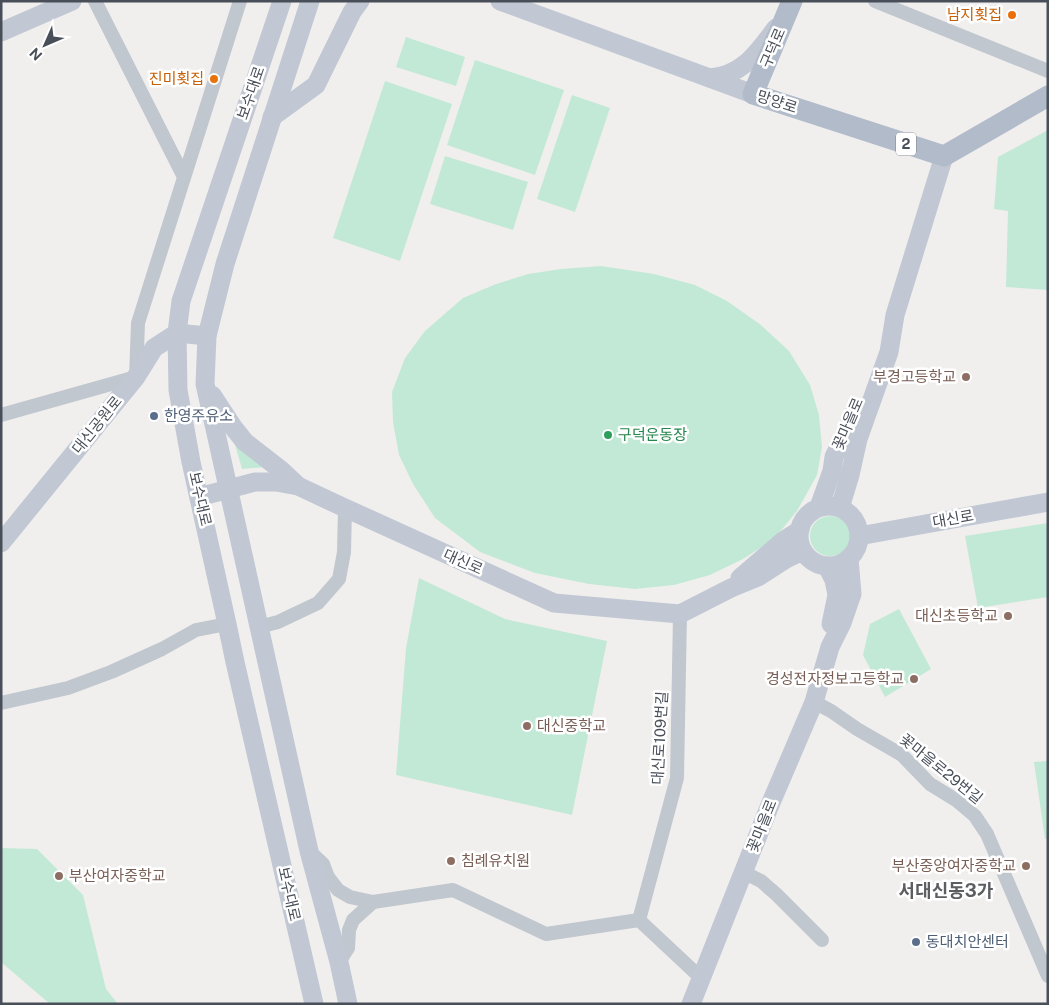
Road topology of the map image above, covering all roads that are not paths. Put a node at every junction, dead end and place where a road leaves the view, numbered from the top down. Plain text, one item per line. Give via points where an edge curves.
1 (72, 1) edge
2 (95, 1) edge
3 (240, 1) edge
4 (282, 1) edge
5 (310, 1) edge
6 (360, 1) edge
7 (875, 1) edge
8 (504, 2) edge
9 (790, 7) edge
10 (1, 32) edge
11 (1048, 70) edge
12 (710, 78) junction
13 (753, 94) junction
14 (1048, 96) edge
15 (272, 117) junction
16 (944, 156) junction
17 (184, 177) junction
18 (895, 314) junction
19 (177, 333) junction
20 (207, 336) junction
21 (136, 377) junction
22 (205, 384) junction
23 (1, 415) edge
24 (298, 486) junction
25 (228, 489) junction
26 (199, 497) junction
27 (1048, 502) edge
28 (819, 507) junction
29 (345, 508) junction
30 (840, 508) junction
31 (800, 530) junction
32 (859, 536) junction
33 (1, 543) edge
34 (803, 551) junction
35 (849, 558) junction
36 (826, 566) junction
37 (731, 588) junction
38 (680, 614) junction
39 (227, 624) junction
40 (259, 627) junction
41 (830, 647) junction
42 (814, 702) junction
43 (1, 703) edge
44 (309, 851) junction
45 (743, 872) junction
46 (373, 902) junction
47 (639, 920) junction
48 (822, 940) dead end
49 (339, 962) junction
50 (1048, 976) edge
51 (701, 978) junction
52 (314, 1004) edge
53 (348, 1004) edge
54 (691, 1004) edge

1 - 10 main road
2 - 17 street
3 - 17 street
4 - 19 main road, 보수대로 via 181,301
5 - 15 main road, 보수대로
6 - 15 main road via 316,85
7 - 11 street
8 - 12 main road, 망양로
9 - 12 main road via 750,60 732,73
9 - 13 main road, 구덕로
12 - 13 main road, 망양로
13 - 16 main road, 망양로 / 2
14 - 16 main road
15 - 20 main road, 보수대로 via 225,264
16 - 18 main road, 꽃마을로
17 - 21 street via 138,323
18 - 28 main road, 꽃마을로 via 834,457
18 - 30 main road, 꽃마을로 via 889,352 858,439
19 - 20 main road
19 - 21 main road, 대신공원로 via 154,348
19 - 26 main road, 보수대로 via 178,390
20 - 22 main road, 보수대로
21 - 23 street
21 - 33 main road, 대신공원로
22 - 24 main road via 245,442
22 - 25 main road, 보수대로
24 - 25 main road, 대신로 via 255,482
24 - 29 main road, 대신로
25 - 26 main road, 대신로
25 - 40 main road, 보수대로
26 - 39 main road, 보수대로
27 - 32 main road, 대신로
28 - 30 main road
28 - 31 main road, 꽃마을로 via 806,516
29 - 38 main road, 대신로 via 554,603
29 - 40 street via 344,552 339,579 318,603 278,622
30 - 32 main road via 857,524
31 - 34 main road
31 - 37 main road via 782,541
32 - 35 main road, 꽃마을로 via 855,552
34 - 36 main road via 809,558
34 - 37 main road via 758,577
35 - 36 main road
35 - 41 main road, 꽃마을로 via 852,594
36 - 41 main road, 꽃마을로 via 834,580 837,595 830,628
37 - 38 main road
38 - 47 street, 대신로109번길 via 677,778
39 - 43 street via 196,630 162,649 68,688
39 - 52 main road, 보수대로
40 - 44 main road, 보수대로
41 - 42 main road, 꽃마을로
42 - 45 main road, 꽃마을로
42 - 50 street, 꽃마을로29번길 via 902,755 930,784 975,816 987,834
44 - 46 street via 323,864 338,890 350,897
44 - 49 main road, 보수대로
45 - 48 street via 776,894
45 - 51 main road, 꽃마을로
46 - 47 street via 454,890 546,934
46 - 49 street via 353,920 348,948
47 - 51 street
49 - 53 main road, 보수대로
51 - 54 main road, 꽃마을로

